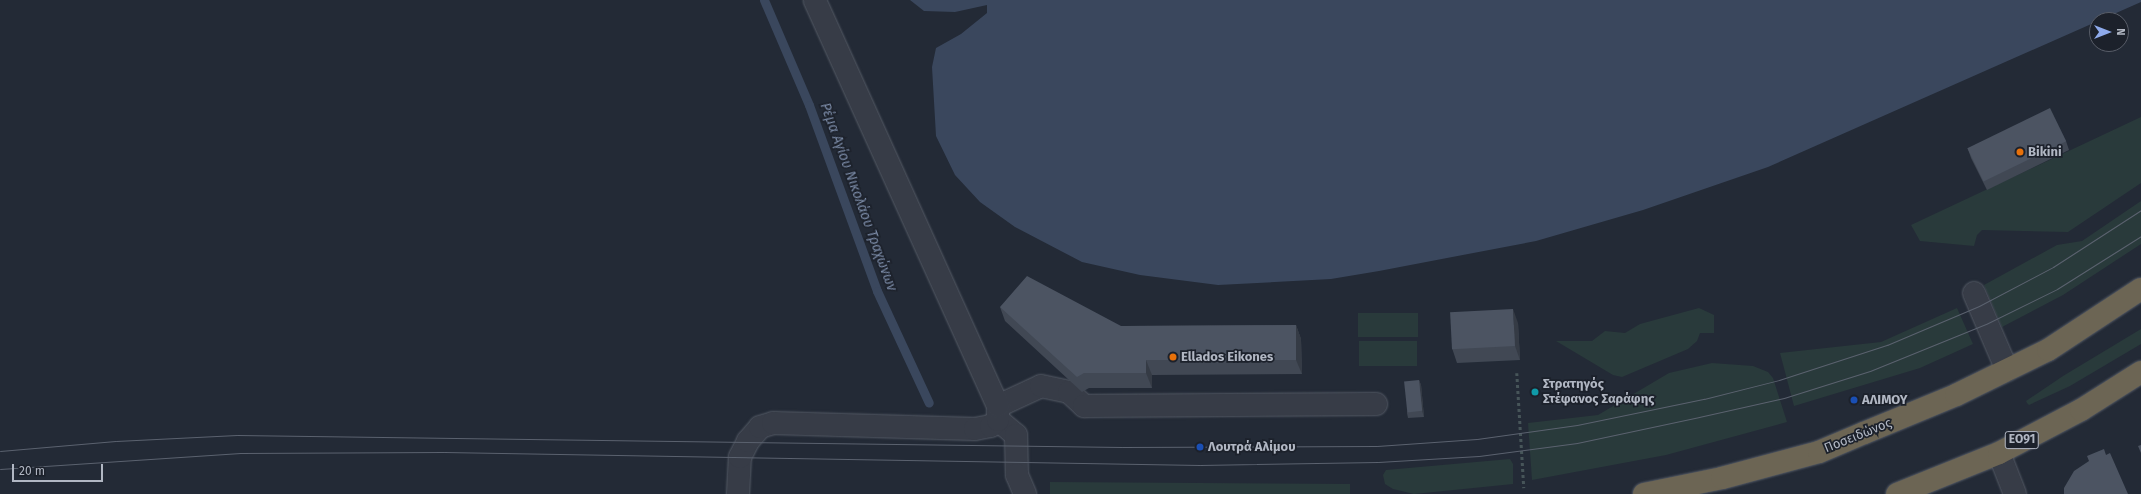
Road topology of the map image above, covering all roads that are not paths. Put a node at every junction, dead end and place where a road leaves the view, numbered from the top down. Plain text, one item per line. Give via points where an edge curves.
1 (815, 0) edge
2 (2141, 289) edge
3 (1974, 293) dead end
4 (2007, 370) junction
5 (2141, 372) edge
6 (1376, 404) dead end
7 (998, 413) junction
8 (1999, 453) junction
9 (1722, 478) junction
10 (738, 494) edge
11 (1025, 494) edge
12 (1644, 494) edge
13 (1692, 494) edge
14 (1896, 494) edge
15 (2015, 494) edge

1 - 7 street
2 - 4 highway, Ποσειδώνος via 2048,350
3 - 4 street
4 - 9 highway, Ποσειδώνος via 1956,395 1819,452
5 - 8 highway, ΕΟ91 via 2082,410
6 - 7 street via 1084,406 1069,392 1041,386
7 - 10 street via 991,426 974,428 774,423 760,427 748,441 740,457
7 - 11 street via 1016,435 1017,475
8 - 14 highway, ΕΟ91
8 - 15 street
9 - 12 highway, Ποσειδώνος
9 - 13 street

